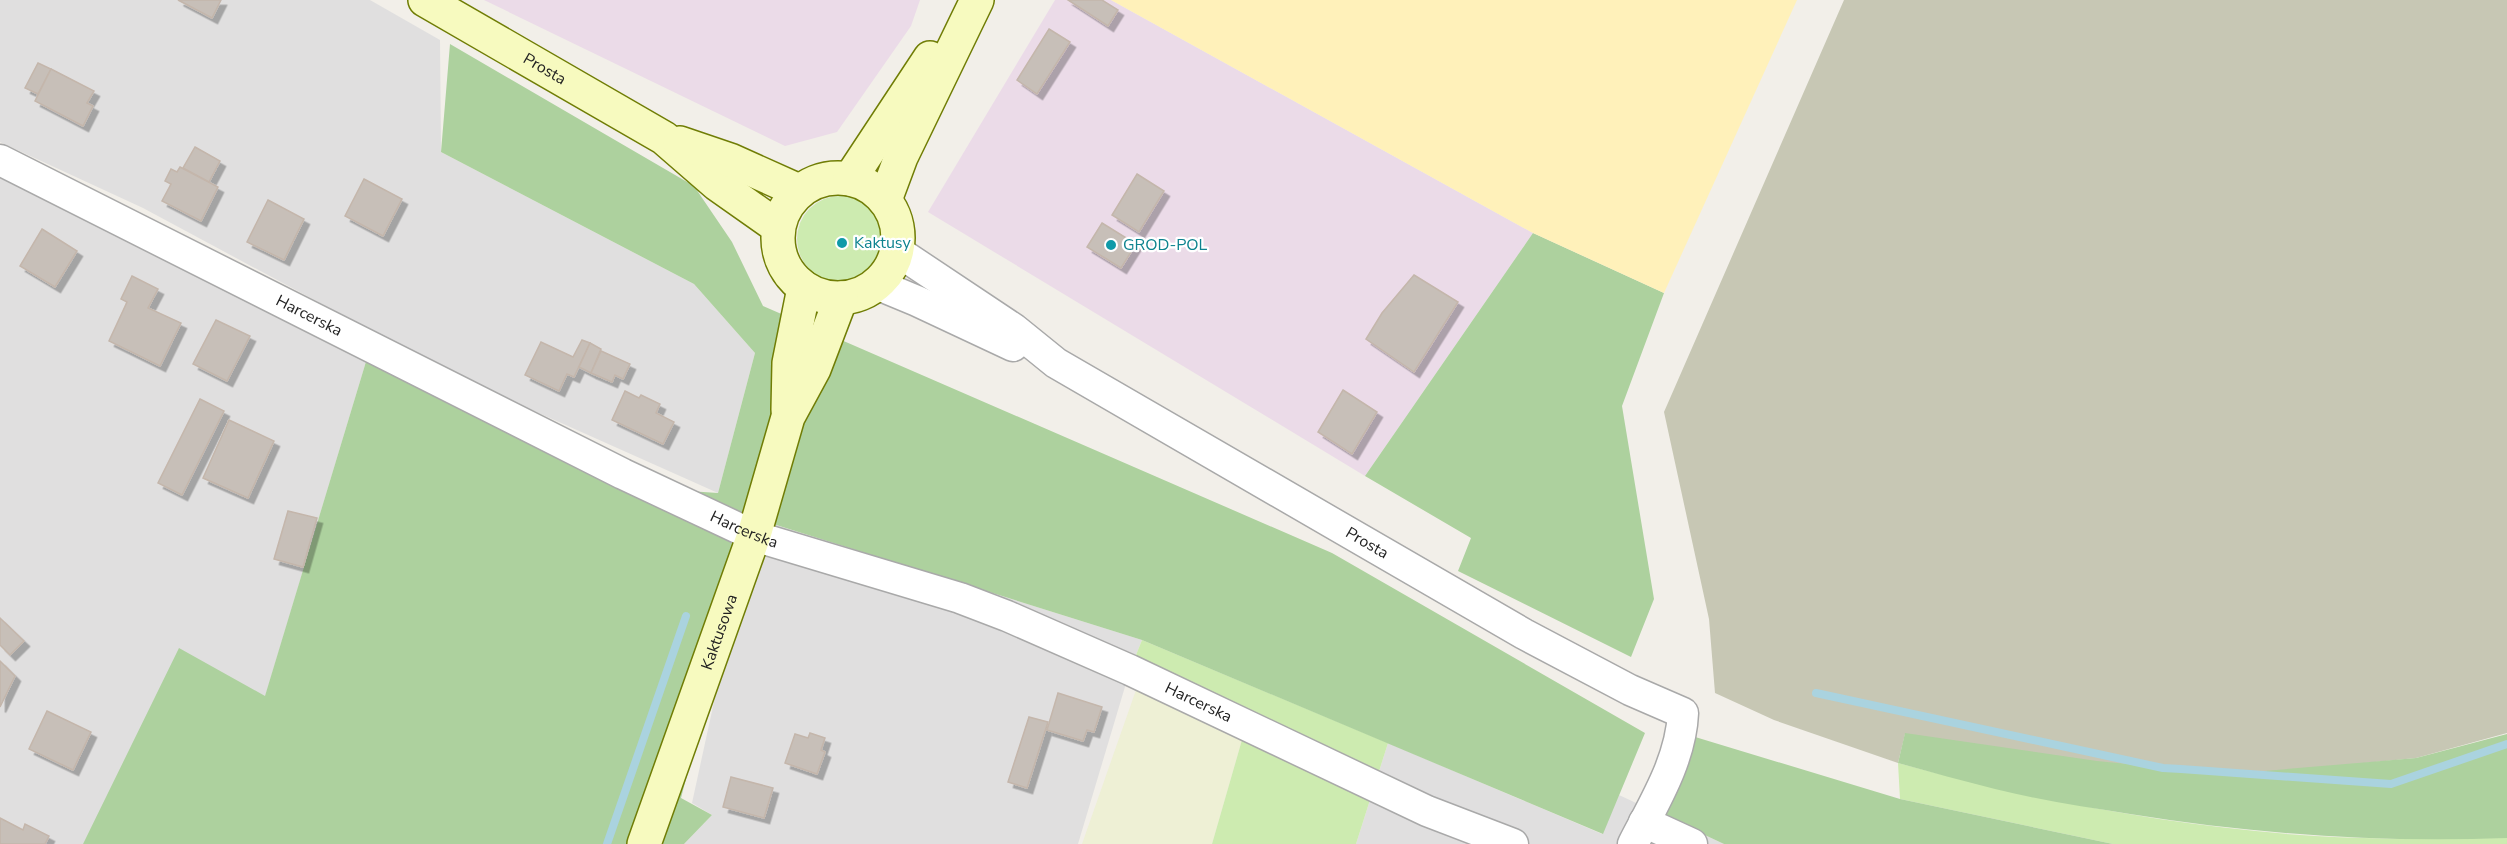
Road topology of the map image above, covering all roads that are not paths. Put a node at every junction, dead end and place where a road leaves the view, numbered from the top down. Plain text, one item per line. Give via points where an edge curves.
1 (425, 0) edge
2 (974, 6) edge
3 (940, 58) junction
4 (0, 160) edge
5 (724, 172) junction
6 (850, 179) junction
7 (799, 191) junction
8 (885, 200) junction
9 (778, 227) junction
10 (897, 251) junction
11 (876, 284) junction
12 (804, 288) junction
13 (841, 298) junction
14 (1056, 363) junction
15 (788, 417) junction
16 (754, 535) junction
17 (1639, 833) edge
18 (644, 844) edge
19 (1513, 844) edge
20 (1692, 844) edge

1 - 5 main road, Prosta
2 - 3 main road
3 - 6 main road
3 - 8 main road
4 - 16 street, Harcerska via 623,474
5 - 7 main road, Prosta
5 - 9 main road, Prosta
6 - 7 main road via 828,178
6 - 8 main road via 869,186
7 - 9 main road via 785,207
8 - 10 main road via 897,224
9 - 12 main road via 780,256
10 - 11 main road
10 - 14 street, Prosta via 1014,329
11 - 13 main road via 860,294
11 - 14 street, Prosta
12 - 13 main road via 822,296
12 - 15 main road, Kaktusowa via 789,363
13 - 15 main road, Kaktusowa via 814,369
14 - 17 street, Prosta via 1524,634 1611,681 1683,713 1677,752
15 - 16 main road, Kaktusowa
16 - 18 main road, Kaktusowa
16 - 19 street, Harcerska via 1007,616 1427,811
17 - 20 street

